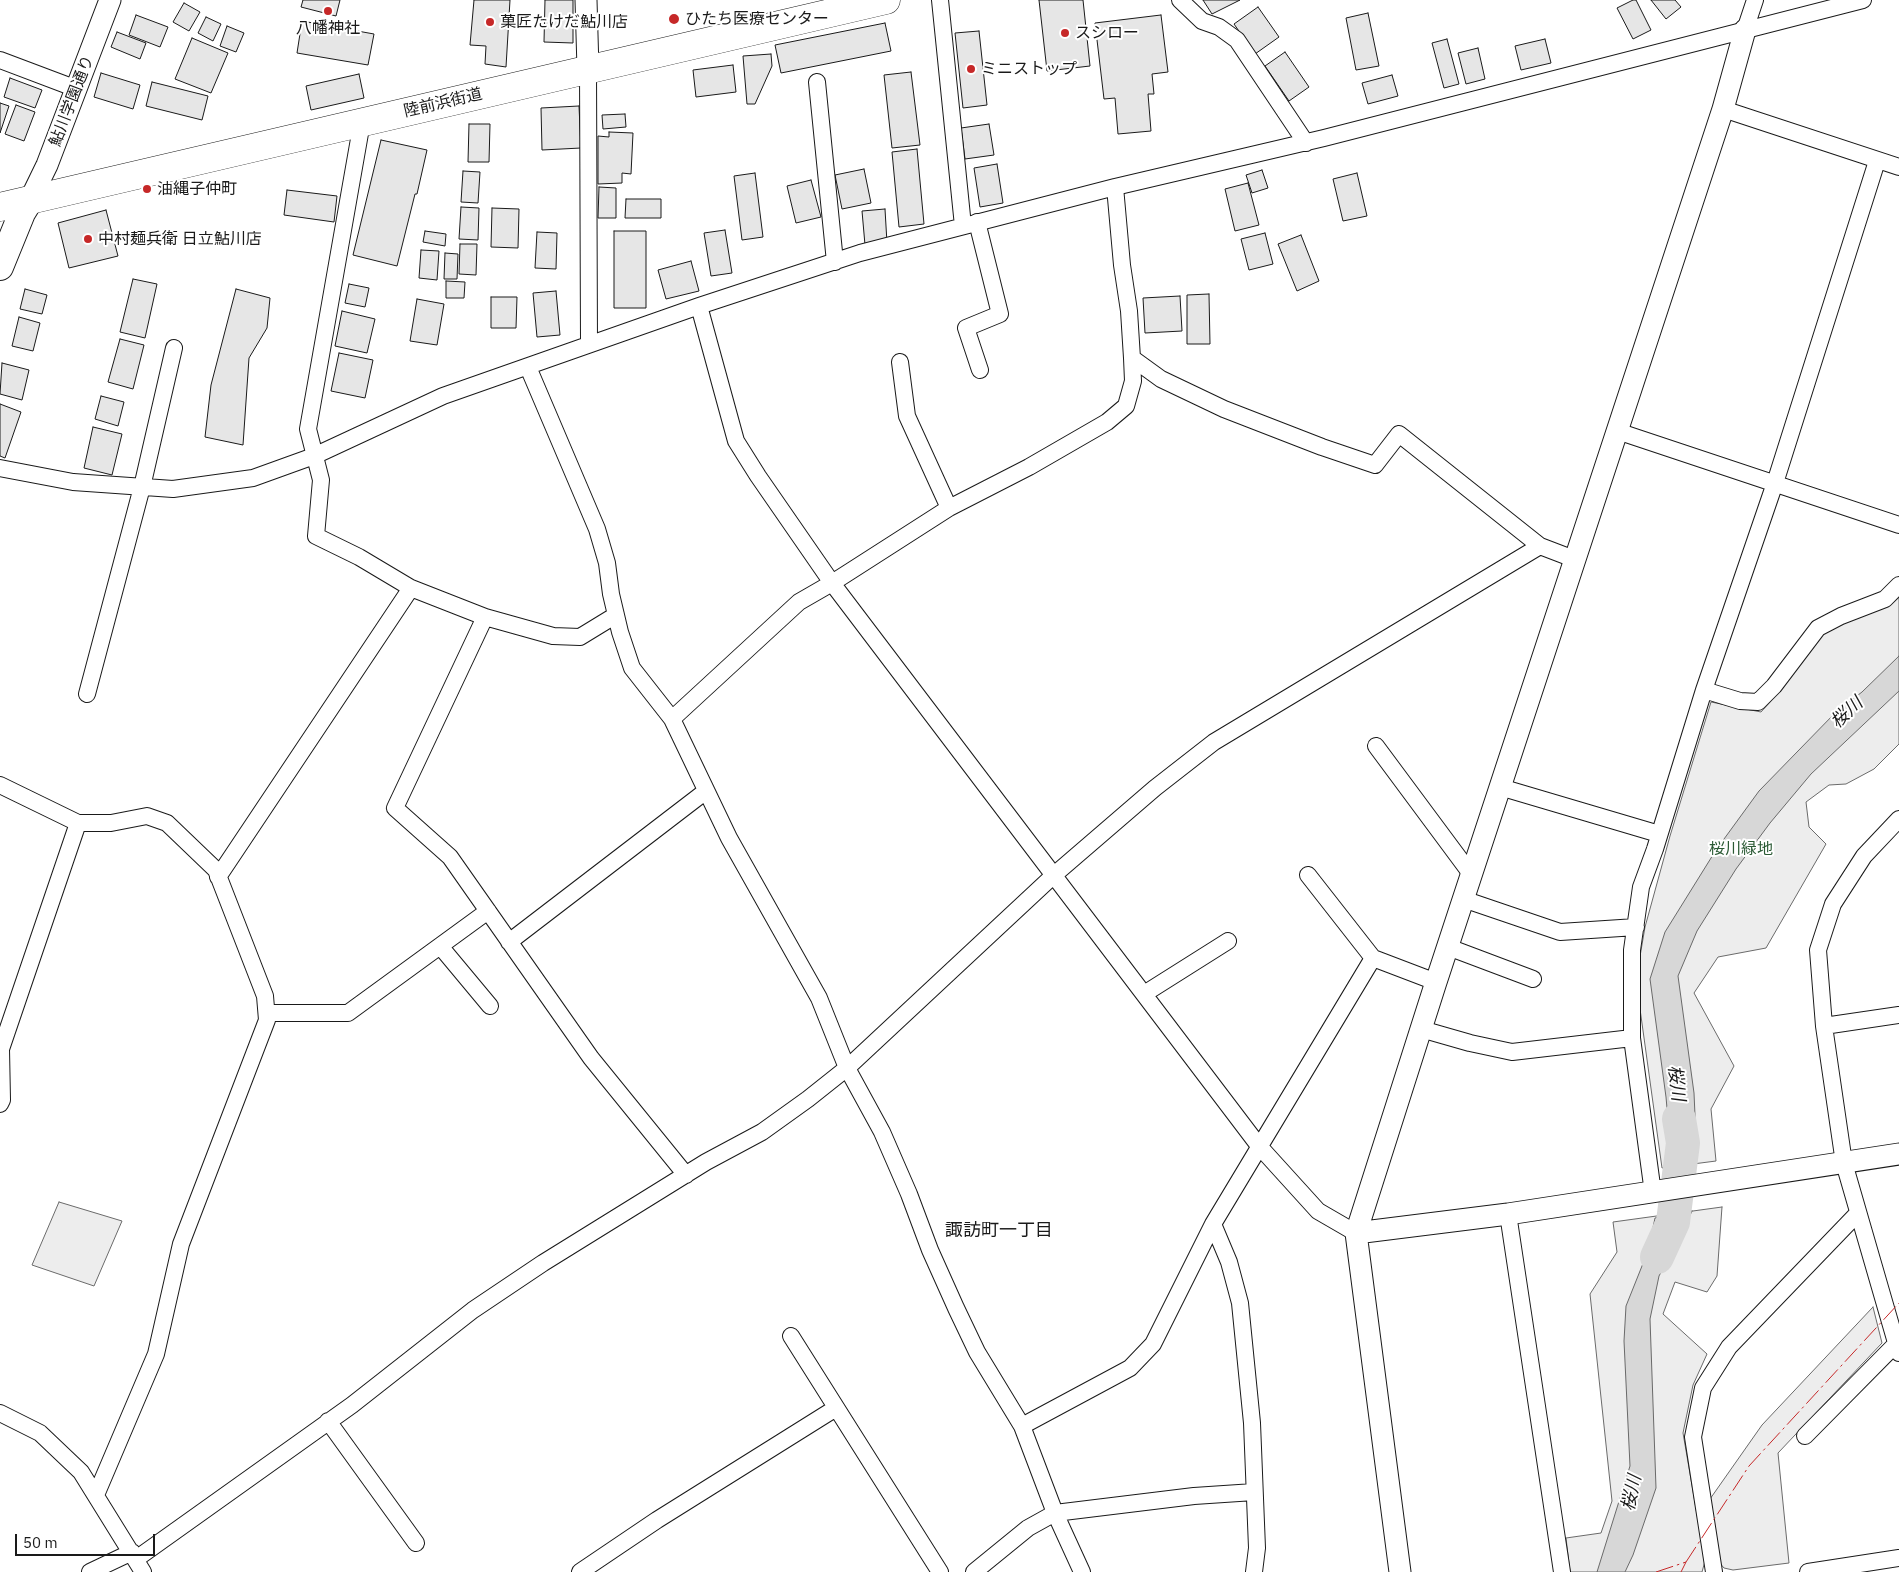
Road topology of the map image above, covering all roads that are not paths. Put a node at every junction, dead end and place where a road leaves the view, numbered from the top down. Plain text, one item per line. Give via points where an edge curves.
1 (110, 0) edge
2 (586, 0) edge
3 (886, 0) edge
4 (940, 0) edge
5 (1180, 0) edge
6 (1755, 0) edge
7 (1863, 0) edge
8 (1745, 30) junction
9 (0, 60) edge
10 (588, 69) junction
11 (817, 82) dead end
12 (77, 89) junction
13 (1723, 109) junction
14 (362, 122) junction
15 (1306, 143) junction
16 (1877, 161) junction
17 (1899, 168) edge
18 (1115, 187) junction
19 (30, 200) junction
20 (0, 207) edge
21 (970, 224) junction
22 (835, 262) junction
23 (0, 267) edge
24 (699, 306) junction
25 (589, 344) junction
26 (174, 348) dead end
27 (1132, 358) junction
28 (900, 362) dead end
29 (528, 367) junction
30 (980, 370) dead end
31 (1617, 431) junction
32 (314, 456) junction
33 (0, 468) edge
34 (1775, 483) junction
35 (142, 487) junction
36 (949, 508) junction
37 (1899, 525) edge
38 (1540, 546) junction
39 (1574, 559) junction
40 (832, 584) junction
41 (1899, 585) edge
42 (411, 588) junction
43 (616, 615) junction
44 (485, 617) junction
45 (1704, 690) junction
46 (87, 694) dead end
47 (672, 719) junction
48 (1376, 746) dead end
49 (0, 785) edge
50 (1500, 787) junction
51 (706, 791) junction
52 (1899, 819) edge
53 (78, 824) junction
54 (1659, 834) junction
55 (1472, 874) junction
56 (1054, 875) junction
57 (1308, 875) dead end
58 (218, 876) junction
59 (1463, 899) junction
60 (488, 912) junction
61 (1636, 926) junction
62 (1228, 941) dead end
63 (509, 942) junction
64 (440, 946) junction
65 (1448, 947) junction
66 (1373, 958) junction
67 (1533, 979) dead end
68 (1436, 982) junction
69 (1144, 994) junction
70 (490, 1006) dead end
71 (267, 1013) junction
72 (1899, 1015) edge
73 (1824, 1026) junction
74 (1421, 1029) junction
75 (1632, 1038) junction
76 (847, 1068) junction
77 (0, 1104) edge
78 (1259, 1146) junction
79 (1899, 1154) edge
80 (1844, 1163) junction
81 (686, 1175) junction
82 (1656, 1193) junction
83 (1858, 1213) junction
84 (1508, 1214) junction
85 (1213, 1224) junction
86 (1356, 1233) junction
87 (1895, 1321) edge
88 (791, 1336) dead end
89 (1898, 1348) edge
90 (836, 1408) junction
91 (0, 1413) edge
92 (328, 1421) junction
93 (1022, 1426) junction
94 (1805, 1436) dead end
95 (1254, 1492) junction
96 (96, 1495) junction
97 (1055, 1513) junction
98 (416, 1543) dead end
99 (1899, 1558) edge
100 (137, 1561) edge
101 (90, 1572) edge
102 (580, 1572) edge
103 (940, 1572) edge
104 (974, 1572) edge
105 (1082, 1572) edge
106 (1254, 1572) edge
107 (1400, 1572) edge
108 (1562, 1572) edge
109 (1714, 1572) edge
110 (1808, 1572) edge

1 - 12 street, 鮎川学園通り
2 - 10 street
3 - 10 highway, 陸前浜街道
4 - 21 street
5 - 15 street via 1202,21 1219,27 1236,40
6 - 8 street
7 - 8 street
8 - 13 street
8 - 15 street
9 - 12 street
10 - 14 highway, 陸前浜街道
10 - 25 street
11 - 22 street
12 - 19 street, 鮎川学園通り
13 - 16 street
13 - 31 street
14 - 19 highway, 陸前浜街道
14 - 32 street via 308,429
15 - 18 street
16 - 17 street
16 - 34 street
18 - 21 street
18 - 27 street
19 - 20 highway, 陸前浜街道
19 - 23 main road
21 - 22 street
21 - 30 street via 1000,314 966,328
22 - 24 street
24 - 25 street
24 - 40 street via 736,441
25 - 29 street
26 - 35 street
27 - 36 street via 1133,381 1126,406 1113,417 1029,467
27 - 38 street via 1161,379 1224,409 1375,465 1399,434
28 - 36 street via 906,416
29 - 32 street via 443,396
29 - 43 street via 597,529
31 - 34 street
31 - 39 street
32 - 35 street via 253,478 173,489
32 - 42 street via 321,480 316,536
33 - 35 street via 73,482
34 - 37 street
34 - 45 street
35 - 46 street
36 - 40 street
38 - 39 street
38 - 56 street via 1214,742
39 - 50 street
40 - 47 street via 799,602
40 - 56 street
41 - 45 street via 1885,598 1818,628 1758,702 1740,701
42 - 44 street
42 - 58 street
43 - 44 street via 580,637 553,636
43 - 47 street via 632,668
44 - 60 street via 395,808 450,857
45 - 54 street
47 - 51 street
48 - 55 street
49 - 53 street
50 - 54 street
50 - 55 street
51 - 63 street
51 - 76 street via 819,998
52 - 73 street via 1864,856 1833,904 1818,950
53 - 58 street via 112,823 146,816 167,823 216,870
53 - 77 street via 1,1049
54 - 61 street via 1641,887
55 - 59 street
56 - 69 street
56 - 76 street
57 - 66 street
58 - 71 street via 265,996
59 - 61 street via 1560,932
59 - 65 street
60 - 63 street
60 - 64 street
61 - 75 street via 1632,950
62 - 69 street
63 - 81 street via 591,1058
64 - 70 street
64 - 71 street via 348,1013
65 - 67 street
65 - 68 street
66 - 68 street
66 - 78 street
68 - 74 street
69 - 78 street
71 - 96 street via 181,1244 156,1354
72 - 73 street
73 - 80 street
74 - 75 street via 1512,1052
74 - 86 street
75 - 82 street
76 - 81 street via 762,1132
76 - 93 street via 882,1132 930,1250 973,1343
78 - 85 street
78 - 86 street via 1318,1211
79 - 80 street
80 - 82 street
80 - 83 street
81 - 92 street via 473,1310
82 - 84 street
83 - 87 street
83 - 109 street via 1729,1347 1703,1388 1693,1437
84 - 86 street
84 - 108 street
85 - 93 street via 1153,1344 1130,1368
85 - 95 street via 1229,1262 1240,1303 1252,1423
86 - 107 street
87 - 89 street
88 - 90 street
89 - 94 street
90 - 102 street
90 - 103 street
91 - 96 street via 40,1433 81,1472
92 - 98 street
92 - 100 street
93 - 97 street
95 - 97 street
95 - 106 street via 1257,1548
96 - 100 street
97 - 104 street via 1028,1528
97 - 105 street
99 - 110 street
100 - 101 street

